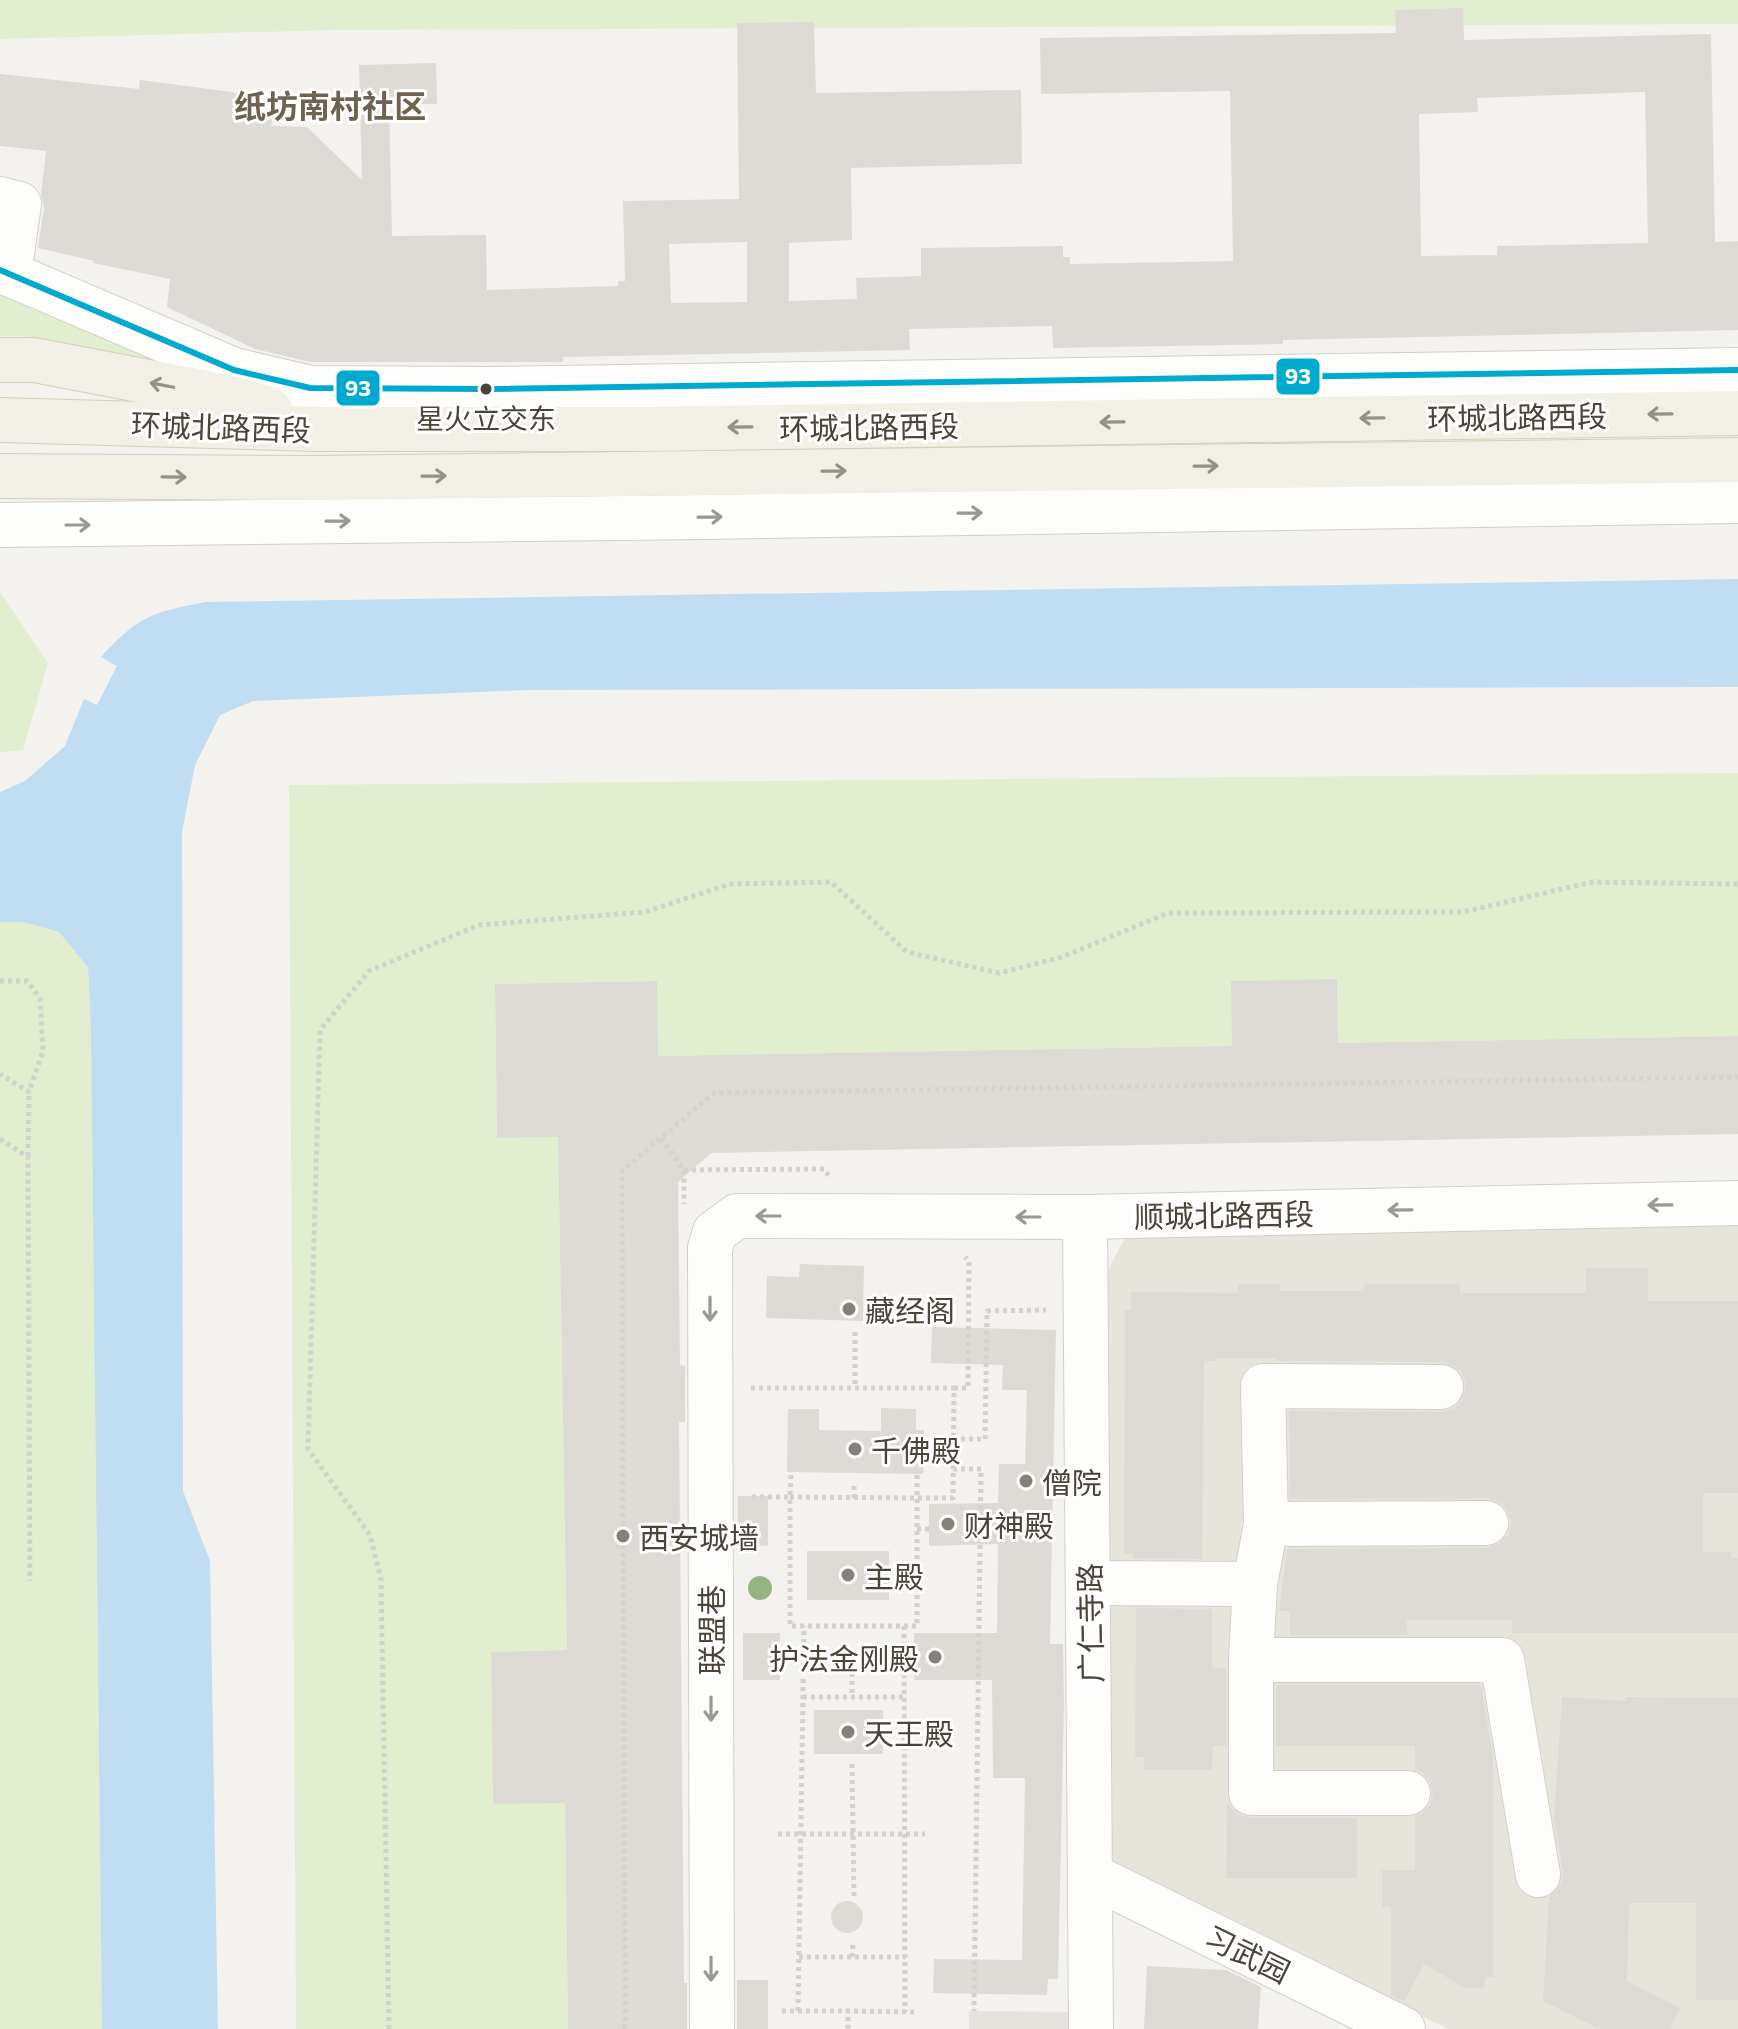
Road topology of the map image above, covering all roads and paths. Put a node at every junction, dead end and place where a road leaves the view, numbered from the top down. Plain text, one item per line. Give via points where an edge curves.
1 (0, 199) edge
2 (5, 272) edge
3 (0, 360) edge
4 (1738, 370) edge
5 (239, 385) junction
6 (552, 388) junction
7 (314, 408) junction
8 (1738, 413) edge
9 (0, 420) edge
10 (180, 424) junction
11 (649, 429) junction
12 (1738, 460) edge
13 (544, 474) junction
14 (13, 479) edge
15 (1738, 501) edge
16 (641, 518) junction
17 (0, 525) edge
18 (1738, 884) edge
19 (0, 981) edge
20 (0, 1074) edge
21 (1738, 1077) edge
22 (29, 1092) junction
23 (661, 1138) junction
24 (0, 1139) edge
25 (28, 1157) junction
26 (832, 1180) dead end
27 (1738, 1203) edge
28 (1085, 1217) junction
29 (715, 1232) joint
30 (963, 1254) dead end
31 (1088, 1310) junction
32 (855, 1332) dead end
33 (739, 1387) dead end
34 (751, 1387) junction
35 (855, 1387) junction
36 (1441, 1387) dead end
37 (954, 1388) junction
38 (751, 1401) dead end
39 (953, 1439) junction
40 (953, 1469) junction
41 (791, 1473) dead end
42 (917, 1475) dead end
43 (751, 1486) dead end
44 (854, 1486) dead end
45 (790, 1497) junction
46 (854, 1498) junction
47 (917, 1498) junction
48 (1486, 1523) dead end
49 (1266, 1524) junction
50 (782, 1528) dead end
51 (790, 1528) junction
52 (917, 1529) junction
53 (932, 1529) dead end
54 (30, 1581) dead end
55 (1088, 1583) junction
56 (1255, 1584) junction
57 (804, 1626) junction
58 (904, 1626) junction
59 (1251, 1660) junction
60 (796, 1661) dead end
61 (804, 1661) junction
62 (904, 1661) junction
63 (913, 1661) dead end
64 (852, 1665) dead end
65 (803, 1697) junction
66 (852, 1697) junction
67 (904, 1697) junction
68 (852, 1764) dead end
69 (1408, 1793) dead end
70 (778, 1834) dead end
71 (801, 1834) junction
72 (853, 1834) junction
73 (905, 1834) junction
74 (925, 1834) dead end
75 (1538, 1875) dead end
76 (1092, 1876) junction
77 (854, 1897) dead end
78 (853, 1944) dead end
79 (799, 1957) junction
80 (852, 1957) junction
81 (905, 1957) junction
82 (782, 2011) dead end
83 (798, 2011) junction
84 (848, 2011) junction
85 (974, 2011) dead end
86 (905, 2012) junction
87 (914, 2012) dead end
88 (389, 2029) edge
89 (625, 2029) edge
90 (712, 2029) edge
91 (848, 2029) edge
92 (1091, 2029) edge
93 (1403, 2029) edge

1 - 2 street via 19,204
2 - 5 street
5 -> 3 main road
4 - 6 street
5 - 7 main road
5 - 10 street
6 - 7 street
6 - 11 street
7 - 10 main road, 环城北路西段
7 - 11 main road, 环城北路西段
8 -> 11 main road, 环城北路西段
9 - 10 main road, 环城北路西段
13 -> 12 main road, 环城北路西段
14 -> 13 main road, 环城北路西段
13 - 16 street
16 -> 15 street
17 -> 16 street
18 - 88 path via 1592,882 1463,912 1168,913 1062,957 999,973 907,952 831,882 730,884 645,912 479,925 369,971 320,1030 308,1449 370,1535 381,1579
19 - 22 path via 27,981 40,998 43,1051
20 - 22 path
21 - 23 path via 714,1093
22 - 25 path
23 - 26 path via 684,1170 824,1169
23 - 89 path via 622,1171
24 - 25 path
25 - 54 path
27 -> 28 street, 顺城北路西段
28 -> 29 street, 顺城北路西段 via 737,1216
28 - 31 street, 广仁寺路
29 -> 90 street, 联盟巷 via 710,1248
30 - 37 path via 969,1261 968,1388
31 - 39 path via 987,1311 985,1439
31 - 55 street, 广仁寺路
32 - 35 path
33 - 34 path
34 - 35 path
34 - 38 path
35 - 37 path
36 - 49 street via 1263,1386
37 - 39 path
39 - 40 path
40 - 47 path via 953,1498
40 - 85 path via 981,1469
41 - 45 path
42 - 47 path
43 - 45 path via 751,1497
44 - 46 path
45 - 46 path
45 - 51 path
46 - 47 path
47 - 52 path
48 - 49 street
49 - 56 street
50 - 51 path
51 - 57 path via 790,1626
52 - 53 path
52 - 58 path via 917,1626
55 - 56 street
55 - 76 street, 广仁寺路
56 - 59 street
57 - 58 path
57 - 61 path
58 - 62 path
59 - 69 street via 1251,1793
59 - 75 street via 1502,1660
60 - 61 path
61 - 65 path
62 - 63 path
62 - 67 path
64 - 66 path
65 - 66 path
65 - 71 path
66 - 67 path
67 - 73 path
68 - 72 path
70 - 71 path
71 - 72 path
71 - 79 path
72 - 73 path
72 - 77 path
73 - 74 path
73 - 81 path
76 - 92 street, 广仁寺路
76 - 93 street, 习武园
78 - 80 path
79 - 80 path
79 - 83 path
80 - 81 path
81 - 86 path
82 - 83 path
83 - 84 path
84 - 86 path
84 - 91 path
86 - 87 path

